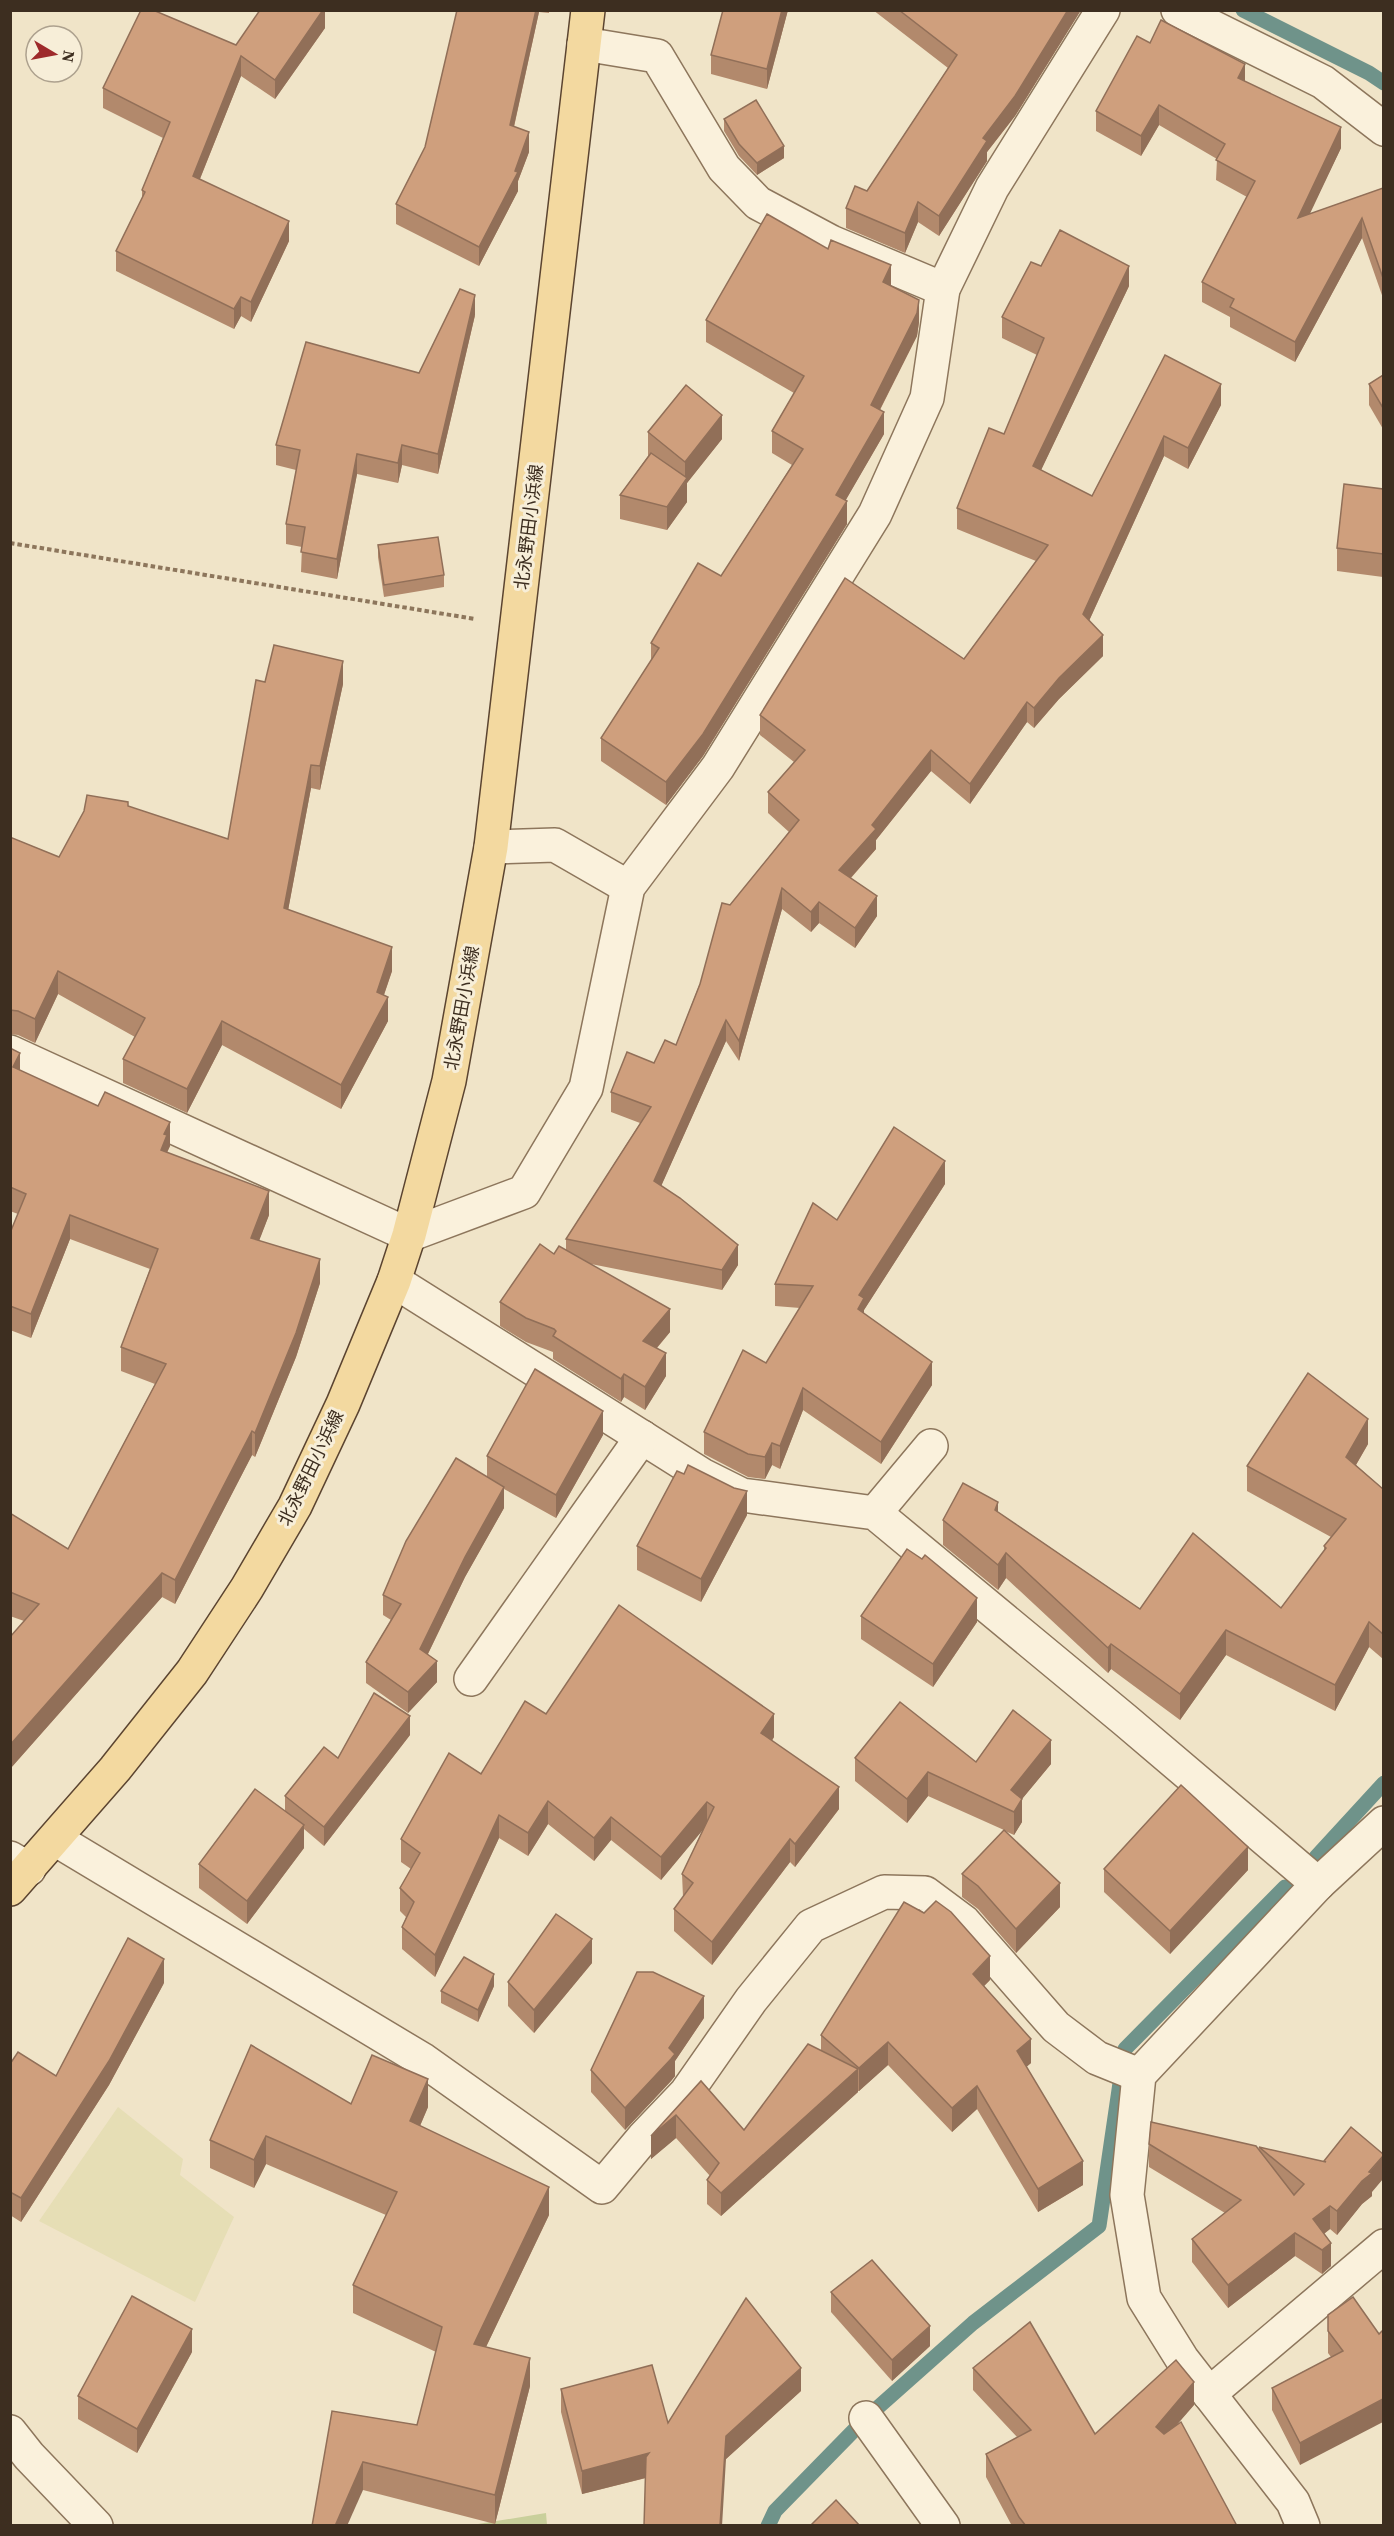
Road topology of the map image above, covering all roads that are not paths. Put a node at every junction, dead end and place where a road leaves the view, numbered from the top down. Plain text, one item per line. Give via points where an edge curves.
1 (588, 10) edge
2 (1104, 10) edge
3 (1178, 10) edge
4 (584, 44) junction
5 (1383, 129) edge
6 (942, 289) junction
7 (491, 847) junction
8 (628, 887) junction
9 (10, 1052) edge
10 (409, 1235) junction
11 (394, 1281) junction
12 (642, 1437) junction
13 (931, 1446) dead end
14 (875, 1513) junction
15 (471, 1679) dead end
16 (1383, 1823) edge
17 (55, 1839) junction
18 (17, 1872) edge
19 (1318, 1884) junction
20 (1139, 2075) junction
21 (1383, 2246) edge
22 (1209, 2394) junction
23 (866, 2418) dead end
24 (10, 2432) edge
25 (96, 2526) edge
26 (943, 2526) edge
27 (1303, 2526) edge

1 - 4 main road, 北永野田小浜線
2 - 6 street via 992,188
3 - 5 street via 1323,82
4 - 6 street via 657,56 724,168 758,203 831,242
4 - 7 main road, 北永野田小浜線
6 - 8 street via 927,398 875,514 718,767
7 - 8 street via 555,845
7 - 10 main road, 北永野田小浜線 via 449,1081
8 - 10 street via 586,1088 524,1192
9 - 10 street
10 - 11 main road, 北永野田小浜線
11 - 12 street
11 - 17 main road, 北永野田小浜線 via 295,1506 247,1588 192,1672
12 - 14 street via 742,1496
12 - 15 street
13 - 14 street
14 - 19 street
16 - 19 street
17 - 18 main road, 北永野田小浜線
17 - 20 street via 423,2060 602,2187 686,2093 751,2000 811,1926 884,1892 925,1893 964,1922 1056,2027 1097,2058
19 - 20 street
20 - 22 street via 1127,2196 1144,2298
21 - 22 street
22 - 27 street via 1293,2502
23 - 26 street
24 - 25 street

